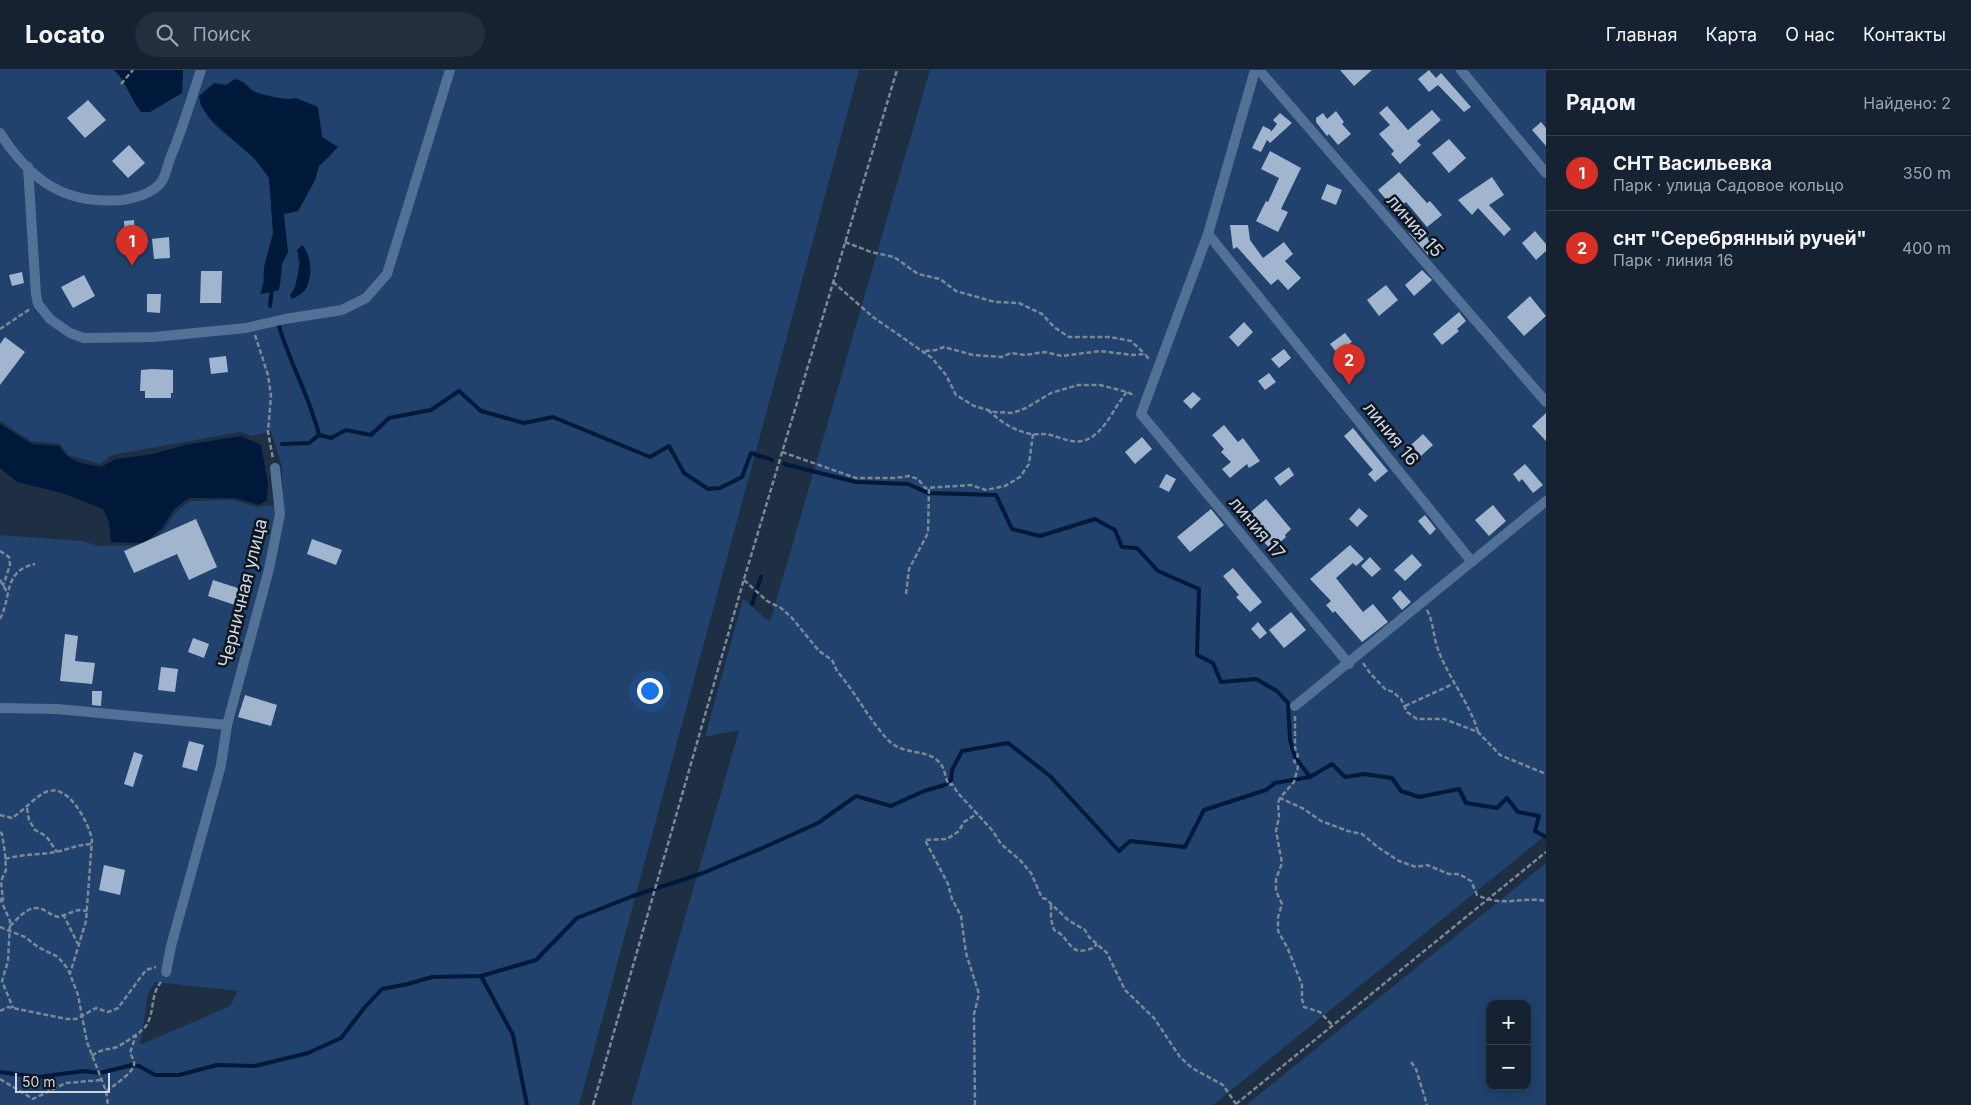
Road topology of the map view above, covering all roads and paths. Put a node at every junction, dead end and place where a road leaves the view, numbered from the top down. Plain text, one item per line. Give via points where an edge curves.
1 (133, 70) edge
2 (200, 70) edge
3 (450, 70) edge
4 (897, 70) edge
5 (1255, 70) edge
6 (1260, 70) edge
7 (1461, 70) edge
8 (121, 84) dead end
9 (0, 133) edge
10 (28, 167) junction
11 (1546, 173) edge
12 (1208, 234) junction
13 (845, 242) junction
14 (833, 282) junction
15 (38, 304) junction
16 (251, 326) junction
17 (0, 329) edge
18 (924, 352) junction
19 (1145, 354) junction
20 (1158, 369) junction
21 (1127, 392) junction
22 (1146, 402) junction
23 (1546, 402) edge
24 (987, 409) junction
25 (1033, 434) junction
26 (782, 452) junction
27 (275, 468) joint
28 (929, 488) junction
29 (1546, 501) edge
30 (0, 551) edge
31 (1472, 562) junction
32 (35, 564) dead end
33 (0, 580) edge
34 (744, 580) junction
35 (3, 586) junction
36 (7, 593) junction
37 (906, 594) dead end
38 (1424, 602) junction
39 (0, 619) edge
40 (1358, 656) junction
41 (1349, 664) junction
42 (1453, 684) junction
43 (1295, 706) joint
44 (1404, 706) junction
45 (0, 708) edge
46 (227, 725) junction
47 (1478, 732) junction
48 (1546, 774) edge
49 (1280, 798) junction
50 (27, 808) junction
51 (978, 813) junction
52 (0, 815) edge
53 (0, 832) edge
54 (91, 844) junction
55 (57, 852) junction
56 (1546, 852) edge
57 (5, 858) junction
58 (0, 898) edge
59 (1487, 900) junction
60 (1546, 901) edge
61 (3, 902) junction
62 (1051, 905) junction
63 (87, 911) junction
64 (63, 914) junction
65 (10, 926) junction
66 (0, 927) edge
67 (10, 931) junction
68 (78, 944) junction
69 (1097, 944) junction
70 (168, 960) junction
71 (166, 972) joint
72 (70, 974) junction
73 (14, 1008) junction
74 (0, 1012) edge
75 (82, 1016) junction
76 (1332, 1025) junction
77 (138, 1033) junction
78 (92, 1056) junction
79 (1410, 1062) dead end
80 (0, 1079) edge
81 (101, 1080) junction
82 (106, 1091) junction
83 (108, 1105) edge
84 (593, 1105) edge
85 (975, 1105) edge
86 (1236, 1105) edge
87 (1427, 1105) edge

1 - 8 path
2 - 10 street via 162,182 147,194 105,201 81,198 61,193
3 - 16 street via 388,274 366,298 342,310
4 - 13 path
5 - 12 street
6 - 23 street, линия 15
7 - 11 street
9 - 10 street
10 - 15 street
12 - 20 street
12 - 31 street, линия 16
13 - 14 path
13 - 19 path via 894,257 918,274 940,278 956,291 995,302 1019,302 1042,314 1069,336 1131,341
14 - 18 path via 873,317
14 - 26 path
15 - 16 street via 57,325 84,338 154,337
15 - 17 path
16 - 27 path via 268,375 271,396 268,432
18 - 19 path via 944,347 973,355 1002,357 1011,353 1046,352 1062,356 1100,351
18 - 24 path via 946,375 956,395 974,406
19 - 20 path
20 - 22 street
21 - 22 path
21 - 24 path via 1100,385 1078,385 1050,394 1013,413
21 - 25 path via 1105,426 1091,438 1063,440 1049,434
22 - 41 street, линия 17 via 1141,414
24 - 25 path via 1001,422
25 - 28 path via 1030,464 1020,477 1005,486 986,490 971,485
26 - 28 path via 856,478 909,476
26 - 34 path
27 - 46 street, Черничная улица via 280,514 269,569
28 - 37 path via 928,533 909,570
29 - 31 street
30 - 35 path via 9,557 10,565
31 - 38 street
32 - 36 path via 15,575
33 - 35 path
34 - 51 path via 767,601 782,608 804,630 819,652 832,660 877,728 891,743 898,749 937,760 949,785 952,784
34 - 84 path
35 - 36 path
36 - 39 path via 7,604
38 - 40 street
38 - 42 path via 1432,620 1438,652
40 - 41 street
40 - 44 path via 1370,674 1401,699
41 - 43 street
42 - 44 path
42 - 47 path via 1475,720
43 - 49 path via 1294,737 1298,756 1294,761 1298,767 1294,782
44 - 47 path via 1417,719 1444,719
45 - 46 street via 56,709
46 - 70 street, Черничная улица via 221,765
47 - 48 path via 1500,755
49 - 59 path via 1321,821 1362,834 1399,860 1416,867 1427,865 1449,874 1459,874 1471,881 1477,895
49 - 76 path via 1276,831 1282,863 1276,879 1276,891 1282,904 1278,931 1302,985 1304,1006 1320,1012
50 - 52 path via 12,818
50 - 54 path via 48,791 65,794 90,829
50 - 55 path via 29,820
51 - 62 path via 1001,844 1031,873 1042,898
51 - 85 path via 947,839 925,840 961,916 966,953 980,994 974,1020
53 - 57 path
54 - 55 path
54 - 63 path
55 - 57 path
56 - 59 path
57 - 61 path via 6,870 1,881
58 - 61 path
59 - 60 path via 1503,903
59 - 76 path
61 - 65 path
62 - 69 path via 1085,930
62 - 69 path via 1054,930 1076,951 1090,950
63 - 64 path
63 - 68 path
64 - 65 path via 59,917 33,908 22,913
64 - 68 path
65 - 67 path
66 - 67 path
67 - 72 path via 53,954
67 - 73 path via 8,961 2,981
68 - 72 path
69 - 86 path via 1107,953 1125,990 1154,1018 1180,1057 1192,1068 1224,1085
70 - 71 street, Черничная улица
70 - 75 path via 146,970 118,1008 108,1012 96,1008
71 - 77 path via 155,992 146,1028
72 - 75 path
73 - 74 path via 8,1007
73 - 75 path via 67,1019
75 - 78 path
76 - 86 path
77 - 78 path via 121,1045 106,1048
77 - 82 path via 130,1053 134,1068
78 - 81 path
79 - 87 path via 1416,1069
80 - 81 path via 33,1099 66,1083
81 - 82 path
82 - 83 path

